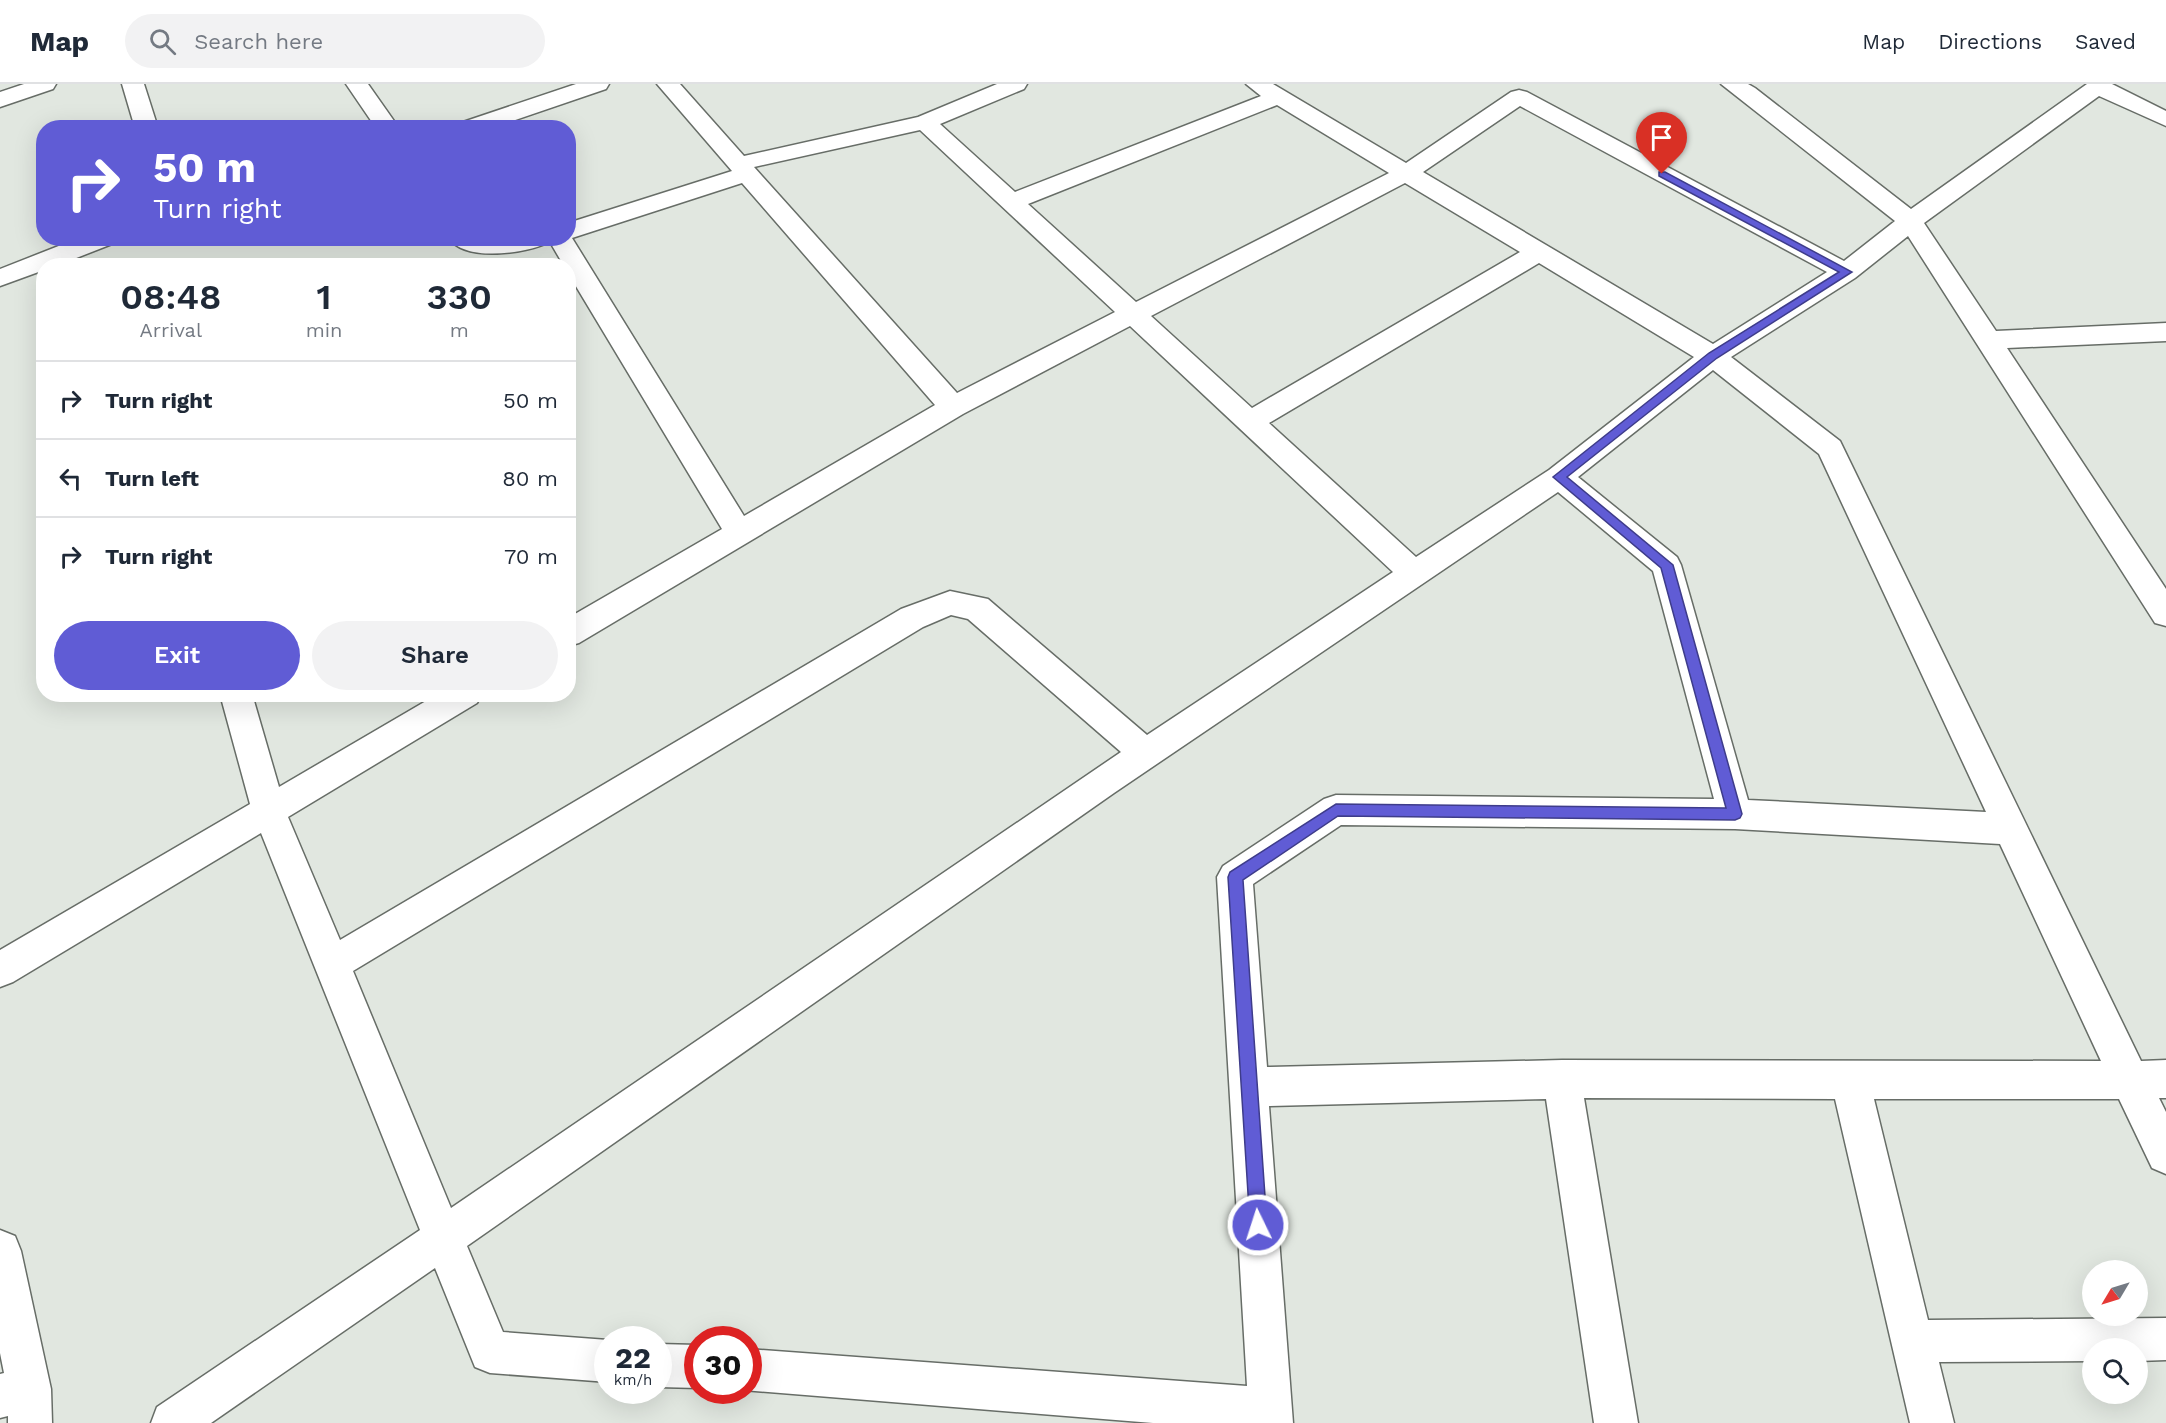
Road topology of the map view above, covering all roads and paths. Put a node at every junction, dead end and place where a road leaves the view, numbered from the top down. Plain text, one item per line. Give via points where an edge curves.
1 (45, 84) edge
2 (133, 84) edge
3 (357, 84) edge
4 (598, 84) edge
5 (668, 84) edge
6 (1016, 84) edge
7 (1732, 84) edge
8 (2099, 85) edge
9 (1268, 90) edge
10 (0, 100) edge
11 (2166, 119) edge
12 (144, 120) edge
13 (382, 120) edge
14 (492, 120) edge
15 (925, 122) junction
16 (742, 169) junction
17 (1406, 173) junction
18 (1012, 202) junction
19 (1911, 221) junction
20 (576, 228) edge
21 (100, 246) edge
22 (479, 246) edge
23 (501, 246) edge
24 (1539, 252) junction
25 (62, 258) edge
26 (576, 264) edge
27 (36, 266) edge
28 (1846, 272) junction
29 (0, 278) edge
30 (1133, 314) junction
31 (2166, 332) edge
32 (1990, 340) junction
33 (1713, 356) junction
34 (953, 406) junction
35 (1250, 422) junction
36 (1559, 477) junction
37 (739, 533) junction
38 (1414, 573) junction
39 (2166, 614) edge
40 (576, 629) edge
41 (238, 702) edge
42 (452, 702) edge
43 (1145, 753) junction
44 (270, 810) junction
45 (1735, 814) junction
46 (2011, 829) junction
47 (332, 964) junction
48 (0, 970) edge
49 (1850, 1079) junction
50 (2148, 1079) edge
51 (1562, 1080) junction
52 (1249, 1087) junction
53 (2166, 1154) edge
54 (443, 1241) junction
55 (0, 1251) edge
56 (2166, 1339) edge
57 (1912, 1341) junction
58 (594, 1360) edge
59 (762, 1372) edge
60 (20, 1403) edge
61 (1271, 1417) edge
62 (172, 1423) edge
63 (1616, 1423) edge
64 (1932, 1423) edge

1 - 10 street
2 - 12 street
3 - 13 street
4 - 14 street
5 - 16 street
6 - 15 street
7 - 19 street
8 - 11 street
8 - 19 street
9 - 17 street
9 - 18 street
15 - 16 street
15 - 18 street
16 - 20 street
16 - 34 street
17 - 24 street
17 - 28 street via 1510,93
17 - 30 street
18 - 30 street
19 - 28 street
19 - 32 street
21 - 25 street
22 - 23 street
24 - 33 street
24 - 35 street
26 - 37 street
27 - 29 street
28 - 33 street
30 - 34 street
30 - 35 street
31 - 32 street
32 - 39 street
33 - 36 street
33 - 46 street via 1830,448
34 - 37 street
35 - 38 street
36 - 38 street
36 - 45 street via 1666,565
37 - 40 street
38 - 43 street
41 - 44 street
42 - 44 street
43 - 47 street via 977,608 950,603 912,618
43 - 54 street
44 - 47 street
44 - 48 street
45 - 46 street
45 - 52 street via 1336,810 1235,877
46 - 50 street
47 - 54 street
49 - 50 street
49 - 51 street
49 - 57 street
50 - 53 street
51 - 52 street
51 - 63 street
52 - 61 street
54 - 58 street via 490,1352
54 - 62 street
55 - 60 street
56 - 57 street
57 - 64 street
59 - 61 street

